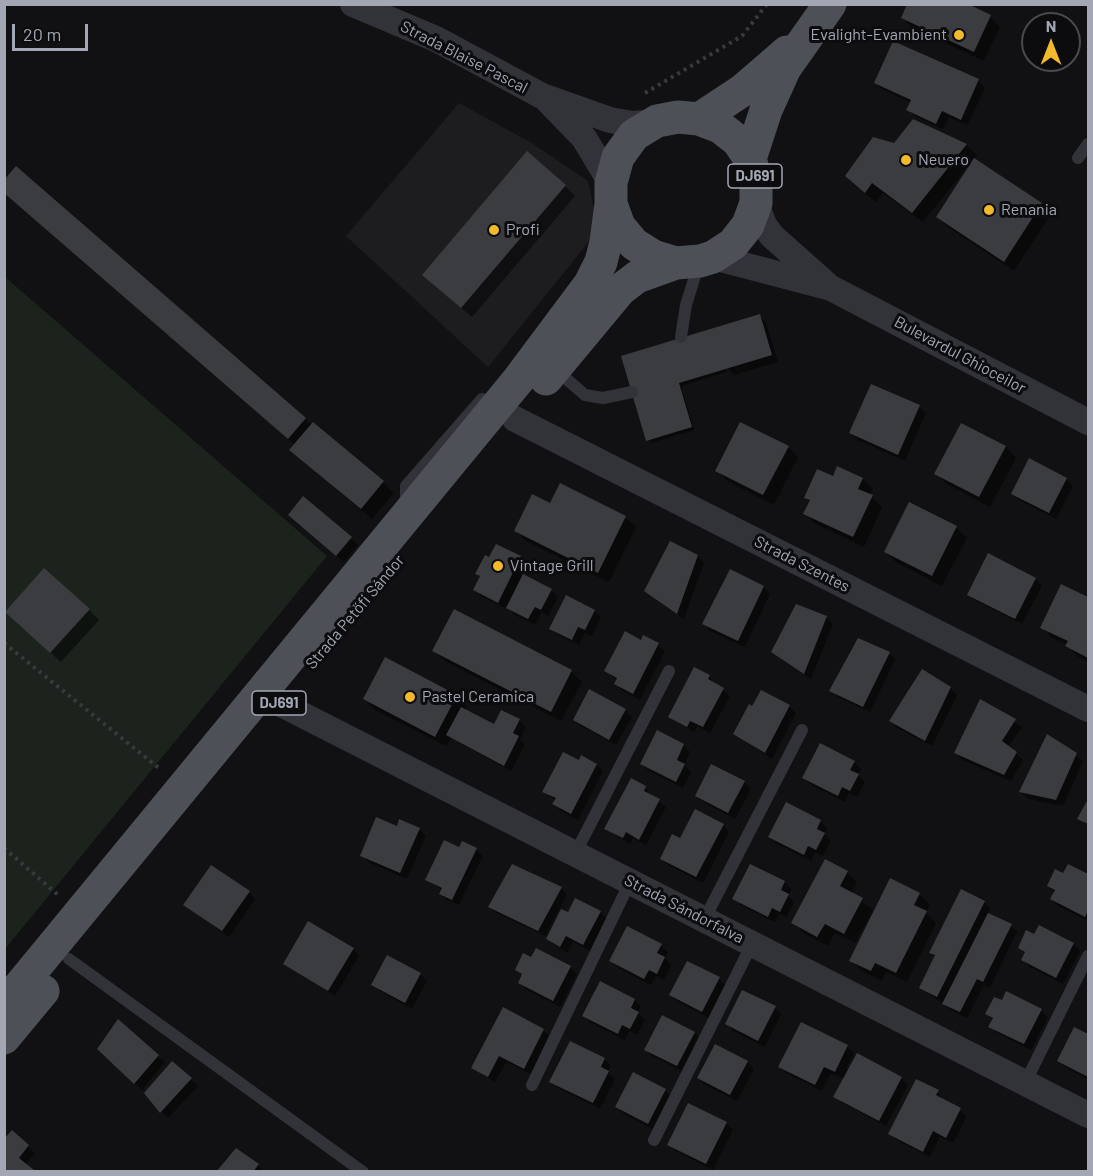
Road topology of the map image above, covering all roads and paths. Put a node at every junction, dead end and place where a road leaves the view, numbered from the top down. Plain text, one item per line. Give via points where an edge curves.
1 (353, 4) edge
2 (767, 4) edge
3 (823, 14) edge
4 (542, 96) junction
5 (649, 109) junction
6 (699, 118) junction
7 (1089, 144) edge
8 (1078, 158) dead end
9 (750, 159) junction
10 (611, 194) junction
11 (756, 203) junction
12 (696, 260) junction
13 (831, 288) junction
14 (681, 338) dead end
15 (554, 368) junction
16 (632, 392) dead end
17 (515, 418) junction
18 (1088, 422) edge
19 (4, 643) edge
20 (669, 671) dead end
21 (279, 703) junction
22 (1089, 709) edge
23 (802, 730) dead end
24 (183, 787) junction
25 (4, 848) edge
26 (575, 854) junction
27 (630, 882) junction
28 (79, 914) junction
29 (704, 920) junction
30 (752, 944) junction
31 (1089, 956) edge
32 (69, 959) junction
33 (4, 1005) edge
34 (4, 1038) edge
35 (1025, 1083) junction
36 (532, 1085) dead end
37 (1089, 1115) edge
38 (654, 1140) dead end
39 (363, 1172) edge

1 - 4 street, Strada Blaise Pascal via 436,39
2 - 5 path via 742,36
3 - 6 main road, DJ691 via 743,90
3 - 9 main road, DJ691 via 785,68
4 - 5 street, Strada Blaise Pascal via 632,124
4 - 10 street, Strada Blaise Pascal via 584,138
5 - 6 main road, DJ691
5 - 10 main road, DJ691 via 618,157
6 - 9 main road, DJ691 via 738,141
7 - 8 lane
9 - 11 main road, DJ691 via 756,179
10 - 12 main road via 620,226 634,244 653,256
10 - 24 main road, Strada Petőfi Sándor / DJ691 via 606,242 597,273 519,379
11 - 12 main road, DJ691 via 748,225 733,244
11 - 13 street, Bulevardul Ghioceilor via 772,237
12 - 13 street, Bulevardul Ghioceilor
12 - 14 lane
12 - 15 main road, Strada Petőfi Sándor / DJ691 via 637,277 620,290
13 - 18 street, Bulevardul Ghioceilor
15 - 16 lane via 585,395 603,398
15 - 17 main road, Strada Petőfi Sándor / DJ691
17 - 21 main road, Strada Petőfi Sándor / DJ691
17 - 22 street, Strada Szentes
19 - 24 path
20 - 26 lane
21 - 26 street, Strada Sándorfalva
21 - 32 main road, Strada Petőfi Sándor / DJ691
23 - 29 lane
24 - 28 main road, Strada Petőfi Sándor / DJ691
25 - 28 path
26 - 27 street, Strada Sándorfalva
27 - 29 street, Strada Sándorfalva
27 - 36 lane
28 - 33 main road, Strada Petőfi Sándor / DJ691
29 - 30 street, Strada Sándorfalva
30 - 35 street, Strada Sándorfalva
30 - 38 lane
31 - 35 lane
32 - 34 main road, Strada Petőfi Sándor / DJ691
32 - 39 lane
35 - 37 street, Strada Sándorfalva

